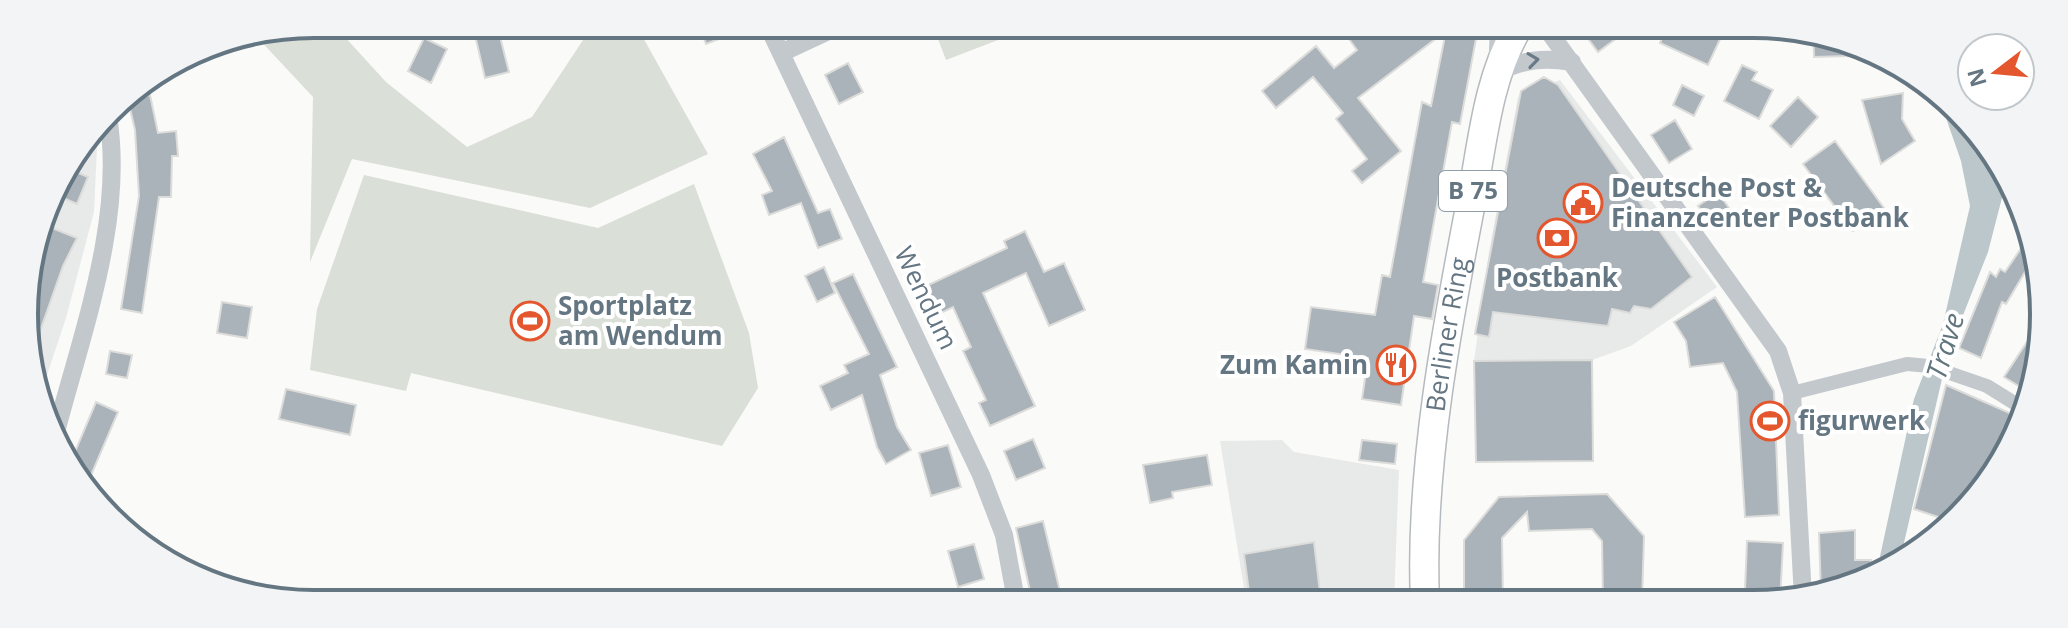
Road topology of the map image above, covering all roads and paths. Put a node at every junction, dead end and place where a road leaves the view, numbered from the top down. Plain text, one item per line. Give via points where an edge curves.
1 (774, 38) edge
2 (813, 38) edge
3 (1499, 38) edge
4 (1513, 38) edge
5 (1554, 38) edge
6 (781, 53) junction
7 (1572, 62) junction
8 (1497, 72) junction
9 (110, 128) edge
10 (1792, 393) junction
11 (2015, 403) edge
12 (59, 420) edge
13 (1802, 586) edge
14 (1014, 590) edge
15 (1425, 590) edge

1 - 6 street, Wendum
2 - 6 street
3 - 8 street, Berliner Ring
4 - 8 main road, Berliner Ring / B 75
5 - 7 street
6 - 14 street, Wendum via 992,502
8 -> 7 street via 1543,57
7 - 10 street via 1778,351
8 - 15 main road, Berliner Ring / B 75 via 1440,386
9 - 12 street via 110,219
10 - 11 street via 1907,364 1987,386
10 - 13 street

